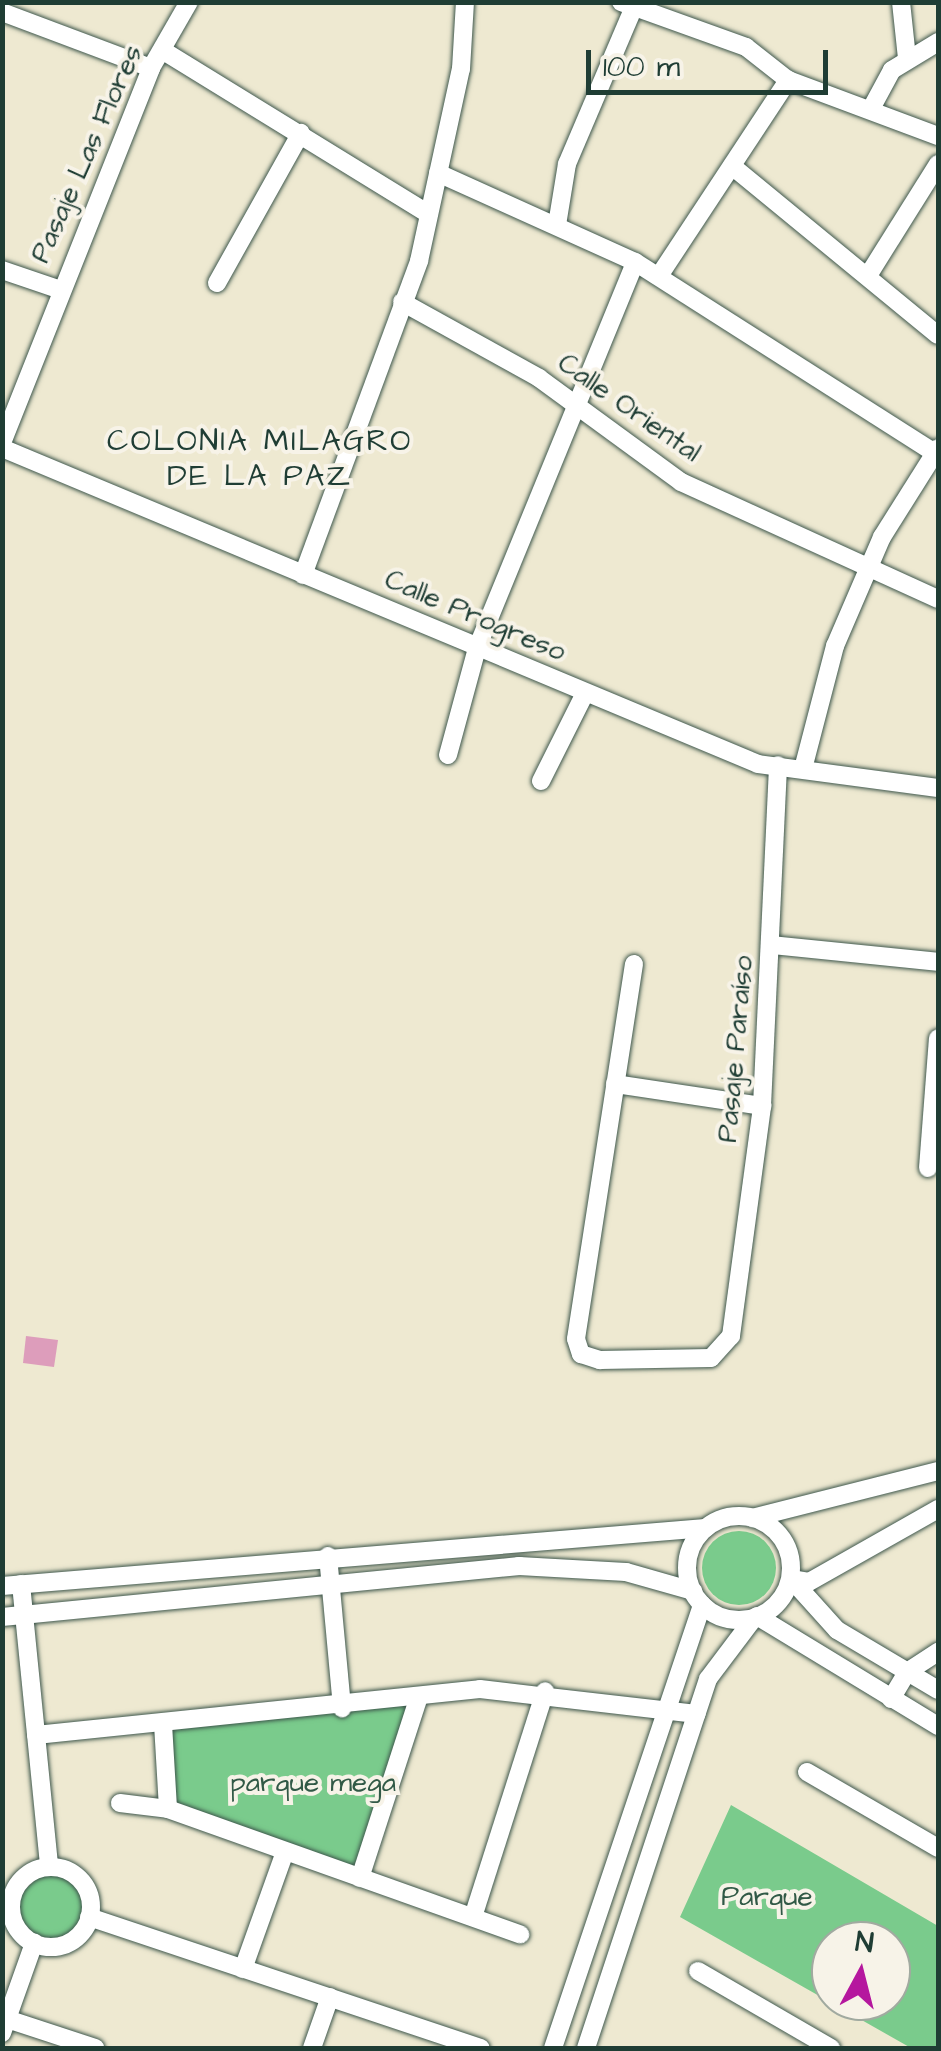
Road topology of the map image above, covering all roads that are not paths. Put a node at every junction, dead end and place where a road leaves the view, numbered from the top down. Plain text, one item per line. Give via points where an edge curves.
1 (189, 2) edge
2 (465, 2) edge
3 (901, 2) edge
4 (630, 4) edge
5 (2, 12) edge
6 (938, 42) edge
7 (162, 50) junction
8 (906, 58) junction
9 (151, 68) junction
10 (788, 80) junction
11 (872, 107) junction
12 (300, 133) junction
13 (938, 136) edge
14 (938, 164) edge
15 (732, 166) junction
16 (438, 172) junction
17 (429, 214) junction
18 (557, 225) junction
19 (635, 262) junction
20 (2, 270) edge
21 (869, 274) junction
22 (659, 276) junction
23 (217, 283) dead end
24 (58, 289) junction
25 (402, 302) junction
26 (938, 335) edge
27 (572, 406) junction
28 (2, 445) edge
29 (937, 451) edge
30 (869, 568) junction
31 (304, 575) junction
32 (938, 599) edge
33 (478, 648) junction
34 (586, 693) junction
35 (448, 755) dead end
36 (778, 764) junction
37 (804, 765) junction
38 (541, 781) dead end
39 (938, 788) edge
40 (772, 944) junction
41 (938, 962) edge
42 (634, 964) dead end
43 (938, 1038) edge
44 (616, 1084) junction
45 (762, 1106) junction
46 (928, 1168) dead end
47 (938, 1470) edge
48 (938, 1509) edge
49 (752, 1518) junction
50 (706, 1528) junction
51 (328, 1556) junction
52 (791, 1579) junction
53 (331, 1584) junction
54 (12, 1585) edge
55 (698, 1598) junction
56 (24, 1615) junction
57 (2, 1617) edge
58 (756, 1617) junction
59 (938, 1652) edge
60 (906, 1672) junction
61 (938, 1690) edge
62 (545, 1691) junction
63 (418, 1698) junction
64 (891, 1699) junction
65 (670, 1707) junction
66 (342, 1708) junction
67 (697, 1714) junction
68 (163, 1724) junction
69 (938, 1726) edge
70 (36, 1735) junction
71 (806, 1772) dead end
72 (120, 1803) dead end
73 (168, 1809) junction
74 (938, 1848) edge
75 (285, 1852) junction
76 (49, 1867) junction
77 (360, 1878) junction
78 (7, 1903) edge
79 (89, 1918) junction
80 (473, 1918) junction
81 (520, 1934) dead end
82 (34, 1943) junction
83 (243, 1969) junction
84 (698, 1971) dead end
85 (330, 1997) junction
86 (5, 2026) edge
87 (95, 2048) edge
88 (312, 2048) edge
89 (481, 2048) edge
90 (553, 2048) edge
91 (586, 2048) edge
92 (831, 2048) edge

1 - 7 street, Pasaje Las Flores
2 - 16 street
3 - 8 street
4 - 10 street via 746,47
4 - 18 street via 567,164
5 - 9 street
6 - 8 street
7 - 9 street, Pasaje Las Flores
7 - 12 street
8 - 11 street
9 - 24 street, Pasaje Las Flores
10 - 11 street
10 - 15 street
11 - 13 street
12 - 17 street
12 - 23 street
14 - 21 street
15 - 21 street
15 - 22 street
16 - 17 street
16 - 18 street
17 - 25 street
18 - 19 street
19 - 22 street
19 - 27 street
20 - 24 street
21 - 26 street
22 - 29 street
24 - 28 street, Pasaje Las Flores
25 - 27 street, Calle Oriental
25 - 31 street
27 - 30 street, Calle Oriental via 682,482
27 - 33 street
28 - 31 street, Calle Progreso
29 - 30 street
30 - 32 street, Calle Oriental
30 - 37 street via 820,690
31 - 33 street, Calle Progreso
33 - 34 street, Calle Progreso
33 - 35 street
34 - 36 street, Calle Progreso
34 - 38 street
36 - 37 street, Calle Progreso
36 - 40 street, Pasaje Paraíso
37 - 39 street, Calle Progreso
40 - 41 street
40 - 45 street, Pasaje Paraíso
42 - 44 street
43 - 46 street
44 - 45 street
44 - 45 street, Pasaje Paraíso via 581,1354 711,1358 732,1336
47 - 49 street
48 - 52 street via 809,1582
49 - 50 street
49 - 52 street via 787,1546
50 - 51 street
50 - 55 street via 688,1560
51 - 53 street
51 - 54 street
52 - 58 street
52 - 60 street via 837,1630
53 - 55 street via 564,1565
53 - 56 street
53 - 66 street
54 - 56 street
55 - 58 street via 720,1616
55 - 65 street
56 - 57 street
56 - 70 street
58 - 64 street
58 - 67 street via 737,1630
59 - 60 street
60 - 61 street
60 - 64 street
62 - 63 street
62 - 65 street
62 - 80 street
63 - 66 street
63 - 77 street
64 - 69 street
65 - 67 street
65 - 90 street
66 - 68 street
67 - 91 street
68 - 70 street
68 - 73 street
70 - 76 street
71 - 74 street
72 - 73 street
73 - 75 street
75 - 77 street
75 - 83 street
76 - 78 street via 23,1878
76 - 79 street via 82,1882
77 - 80 street
78 - 82 street
79 - 82 street via 63,1944
79 - 83 street
80 - 81 street
82 - 86 street
83 - 85 street
84 - 92 street
85 - 88 street
85 - 89 street
86 - 87 street

